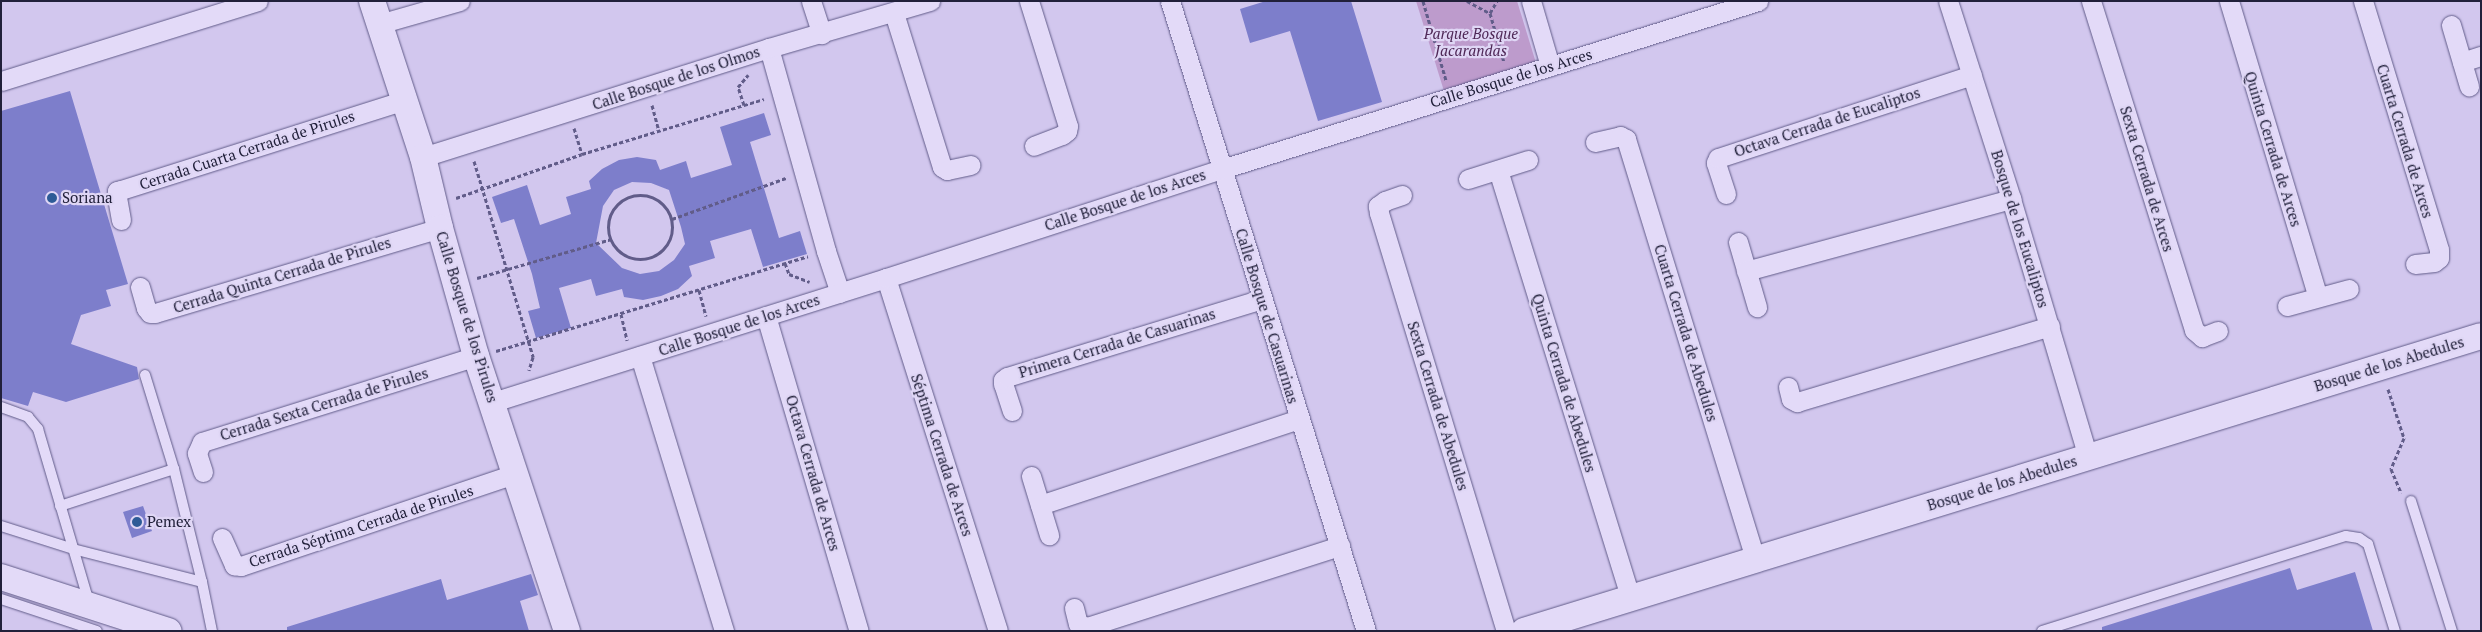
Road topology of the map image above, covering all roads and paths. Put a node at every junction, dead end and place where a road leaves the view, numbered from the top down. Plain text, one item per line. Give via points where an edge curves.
1 (258, 1) edge
2 (460, 1) edge
3 (811, 1) edge
4 (930, 1) edge
5 (1029, 1) edge
6 (1170, 1) edge
7 (1423, 1) edge
8 (1467, 1) edge
9 (1497, 1) edge
10 (1530, 1) edge
11 (1758, 1) edge
12 (1948, 1) edge
13 (2091, 1) edge
14 (2229, 1) edge
15 (2363, 1) edge
16 (376, 13) edge
17 (894, 13) junction
18 (1490, 13) junction
19 (2450, 25) dead end
20 (822, 34) junction
21 (769, 48) junction
22 (2481, 56) edge
23 (2462, 62) junction
24 (1550, 66) junction
25 (1972, 75) junction
26 (1510, 79) junction
27 (1, 81) edge
28 (2470, 86) dead end
29 (648, 88) junction
30 (781, 93) junction
31 (1451, 96) junction
32 (404, 100) junction
33 (569, 113) junction
34 (659, 131) junction
35 (468, 142) junction
36 (1595, 142) dead end
37 (1034, 146) dead end
38 (582, 154) junction
39 (423, 157) junction
40 (1528, 160) dead end
41 (970, 165) dead end
42 (1222, 169) junction
43 (1498, 170) junction
44 (805, 171) junction
45 (1468, 179) dead end
46 (482, 190) junction
47 (1726, 194) dead end
48 (1402, 195) dead end
49 (2011, 199) junction
50 (437, 216) junction
51 (672, 219) junction
52 (121, 220) dead end
53 (611, 239) junction
54 (1738, 242) dead end
55 (826, 251) junction
56 (2415, 264) dead end
57 (506, 269) junction
58 (1746, 271) junction
59 (886, 278) junction
60 (458, 284) junction
61 (140, 288) dead end
62 (2348, 289) dead end
63 (699, 290) junction
64 (840, 293) junction
65 (2318, 297) junction
66 (1262, 299) junction
67 (1757, 306) dead end
68 (2287, 306) dead end
69 (621, 314) junction
70 (766, 316) junction
71 (2050, 326) junction
72 (2218, 331) dead end
73 (711, 334) junction
74 (2481, 336) edge
75 (529, 342) junction
76 (476, 356) junction
77 (636, 358) junction
78 (2381, 367) junction
79 (145, 374) dead end
80 (1788, 387) dead end
81 (520, 394) junction
82 (493, 402) junction
83 (1, 407) edge
84 (1012, 411) dead end
85 (1298, 419) junction
86 (2088, 457) junction
87 (174, 469) junction
88 (203, 472) dead end
89 (515, 474) junction
90 (1031, 476) dead end
91 (2411, 501) joint
92 (1040, 505) junction
93 (60, 506) junction
94 (1, 526) edge
95 (1049, 535) dead end
96 (222, 538) dead end
97 (1340, 546) junction
98 (73, 549) junction
99 (1755, 559) junction
100 (1, 577) edge
101 (202, 582) junction
102 (1630, 596) junction
103 (1, 599) edge
104 (90, 605) junction
105 (1074, 608) dead end
106 (97, 631) edge
107 (168, 631) edge
108 (212, 631) edge
109 (567, 631) edge
110 (724, 631) edge
111 (859, 631) edge
112 (998, 631) edge
113 (1366, 631) edge
114 (1506, 631) edge
115 (1524, 631) edge
116 (2042, 631) edge
117 (2395, 631) edge
118 (2452, 631) edge

1 - 27 street
2 - 16 street
3 - 20 street
4 - 17 street, Calle Bosque de los Olmos
5 - 37 street via 1068,126 1062,134
6 - 42 street, Calle Bosque de Casuarinas
7 - 31 path
8 - 18 path
9 - 18 path
10 - 24 street
11 - 24 street, Calle Bosque de los Arces
12 - 25 street, Bosque de los Eucaliptos
13 - 72 street, Sexta Cerrada de Arces via 2194,330 2202,337
14 - 65 street, Quinta Cerrada de Arces
15 - 56 street, Cuarta Cerrada de Arces via 2438,250 2439,258 2434,262
16 - 32 street, Calle Bosque de los Pirules
17 - 20 street, Calle Bosque de los Olmos
17 - 41 street via 942,167 948,170
18 - 26 path
19 - 23 street
20 - 21 street, Calle Bosque de los Olmos
21 - 29 street, Calle Bosque de los Olmos
21 - 30 street
22 - 23 street
23 - 28 street
24 - 26 street, Calle Bosque de los Arces
25 - 47 street, Octava Cerrada de Eucaliptos via 1718,158 1716,163
25 - 49 street, Bosque de los Eucaliptos
26 - 31 street, Calle Bosque de los Arces
29 - 33 street, Calle Bosque de los Olmos
29 - 34 path
30 - 34 path
30 - 44 street
31 - 42 street, Calle Bosque de los Arces
32 - 39 street, Calle Bosque de los Pirules
32 - 52 street, Cerrada Cuarta Cerrada de Pirules via 117,191
33 - 35 street, Calle Bosque de los Olmos
33 - 38 path
34 - 38 path
35 - 39 street, Calle Bosque de los Olmos
35 - 46 path
36 - 99 street, Cuarta Cerrada de Abedules via 1620,136 1626,139
38 - 46 path
39 - 50 street, Calle Bosque de los Pirules
40 - 43 street
42 - 59 street, Calle Bosque de los Arces
42 - 66 street, Calle Bosque de Casuarinas
43 - 45 street
43 - 102 street, Quinta Cerrada de Abedules
44 - 51 path
44 - 55 street
46 - 50 path
46 - 57 path
48 - 114 street, Sexta Cerrada de Abedules via 1378,206 1379,214
49 - 58 street
49 - 71 street, Bosque de los Eucaliptos
50 - 60 street, Calle Bosque de los Pirules
50 - 61 street, Cerrada Quinta Cerrada de Pirules via 155,313 146,308
51 - 53 path via 668,245 649,258 628,257
51 - 53 path via 663,204 654,197 633,195 623,199 610,214
53 - 57 path
54 - 58 street
55 - 63 path
55 - 64 street
57 - 60 path
57 - 75 path
58 - 67 street
59 - 64 street, Calle Bosque de los Arces
59 - 112 street, Séptima Cerrada de Arces
60 - 76 street, Calle Bosque de los Pirules
62 - 65 street
63 - 69 path
63 - 73 path
64 - 70 street, Calle Bosque de los Arces
65 - 68 street
66 - 84 street, Primera Cerrada de Casuarinas via 1006,377 1003,384
66 - 85 street, Calle Bosque de Casuarinas
69 - 75 path
69 - 77 path
70 - 73 street, Calle Bosque de los Arces
70 - 111 street, Octava Cerrada de Arces
71 - 80 street via 1797,402 1791,399
71 - 86 street, Bosque de los Eucaliptos
73 - 77 street, Calle Bosque de los Arces
74 - 78 street, Bosque de los Abedules
75 - 76 path
75 - 81 path via 533,357
76 - 82 street, Calle Bosque de los Pirules
76 - 88 street, Cerrada Sexta Cerrada de Pirules via 202,442 198,453
77 - 81 street, Calle Bosque de los Arces
77 - 110 street
78 - 86 street, Bosque de los Abedules
78 - 91 path via 2404,438 2391,468 2400,492
79 - 87 lane
81 - 82 street, Calle Bosque de los Arces
82 - 89 street, Calle Bosque de los Pirules
83 - 93 lane via 28,417 38,429
85 - 92 street
85 - 97 street, Calle Bosque de Casuarinas
86 - 99 street, Bosque de los Abedules
87 - 93 lane
87 - 101 lane
89 - 96 street, Cerrada Séptima Cerrada de Pirules via 241,566 234,565
89 - 109 street, Calle Bosque de los Pirules
90 - 92 street
91 - 118 lane
92 - 95 street
93 - 98 lane
94 - 98 lane
97 - 105 street via 1087,626 1078,624
97 - 113 street, Calle Bosque de Casuarinas
98 - 101 lane
98 - 104 lane
99 - 102 street, Bosque de los Abedules
100 - 104 street
101 - 108 lane
102 - 115 street, Bosque de los Abedules
103 - 106 lane
104 - 107 street
116 - 117 lane via 2346,536 2368,544

